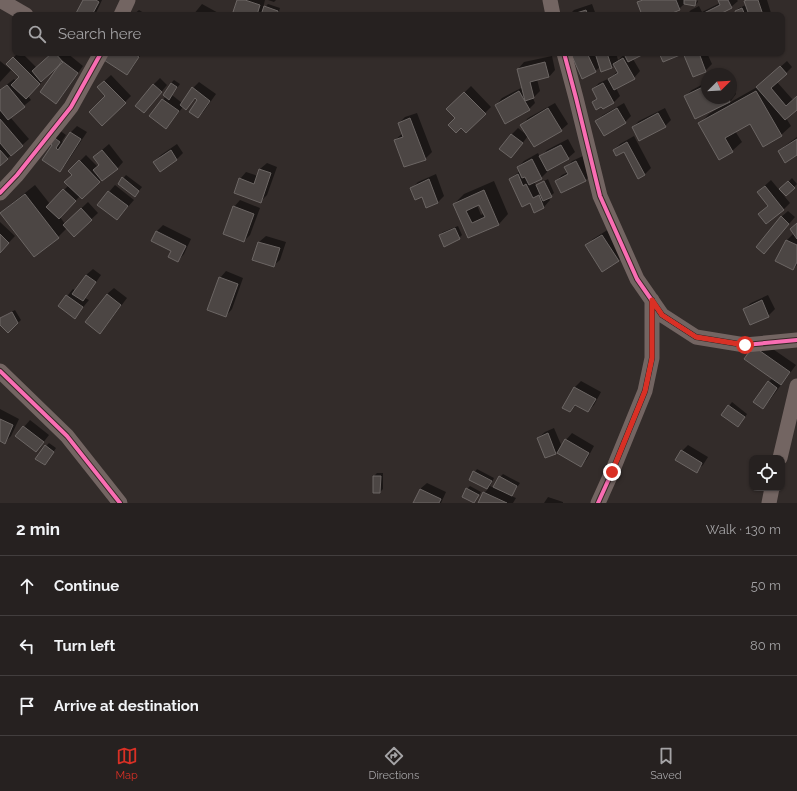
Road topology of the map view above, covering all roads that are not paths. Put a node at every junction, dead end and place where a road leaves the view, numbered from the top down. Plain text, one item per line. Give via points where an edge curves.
1 (0, 0) edge
2 (128, 0) edge
3 (550, 0) edge
4 (21, 12) edge
5 (122, 12) edge
6 (552, 12) edge
7 (99, 56) edge
8 (565, 56) edge
9 (0, 193) edge
10 (652, 300) junction
11 (797, 340) edge
12 (0, 371) edge
13 (797, 386) edge
14 (781, 455) edge
15 (771, 491) edge
16 (120, 503) edge
17 (598, 503) edge
18 (769, 503) edge

1 - 4 street
2 - 5 street
3 - 6 street
7 - 9 street via 71,107 17,176
8 - 10 street via 600,196 637,279
10 - 11 street via 662,315 696,337 745,345
10 - 17 street via 652,358 645,391
12 - 16 street via 67,436
13 - 14 street
15 - 18 street

